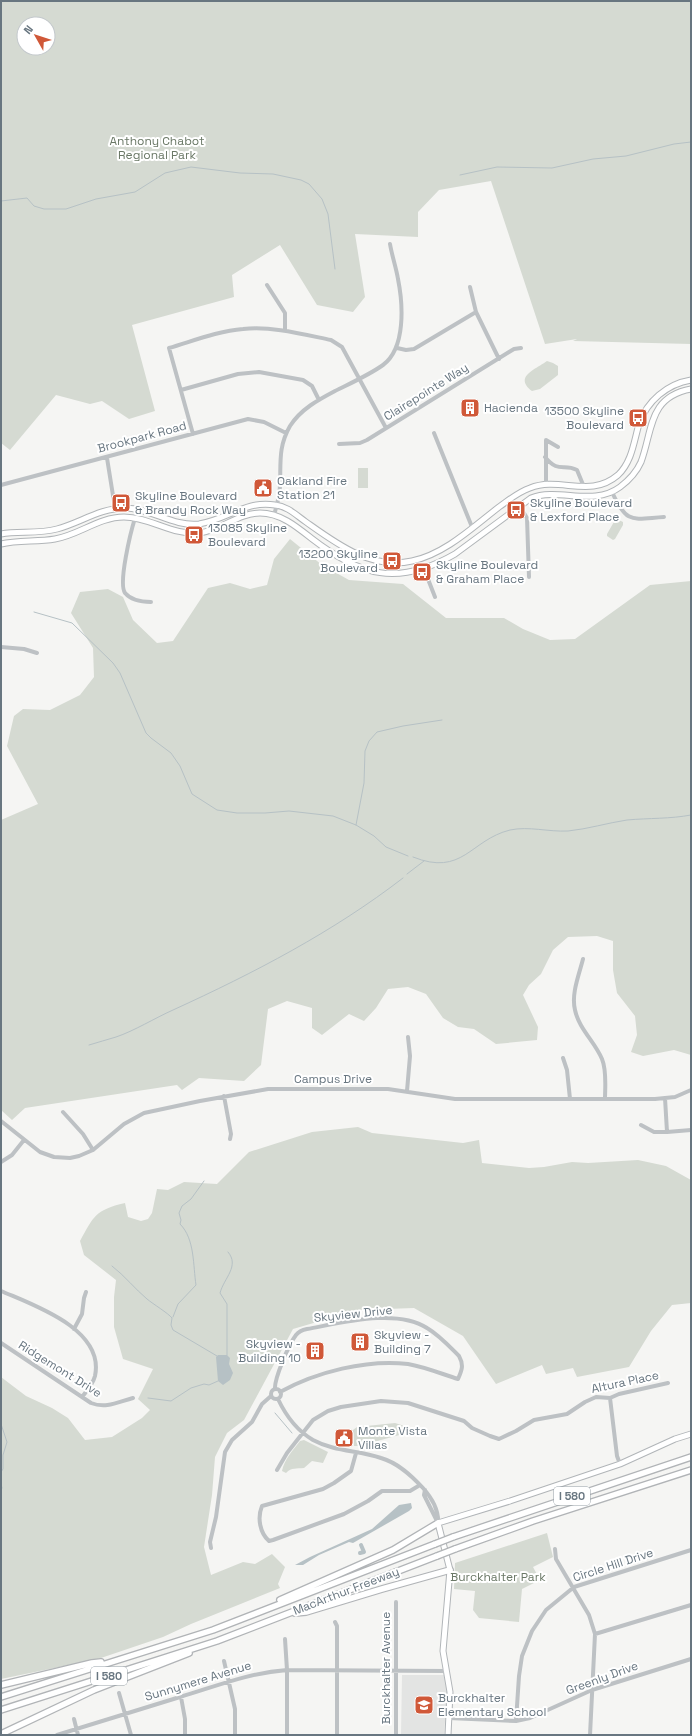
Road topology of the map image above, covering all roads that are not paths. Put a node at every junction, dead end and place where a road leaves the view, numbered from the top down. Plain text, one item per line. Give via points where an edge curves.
1 (390, 244) dead end
2 (268, 285) dead end
3 (470, 287) dead end
4 (476, 312) junction
5 (285, 331) junction
6 (396, 348) junction
7 (521, 348) dead end
8 (499, 359) junction
9 (359, 378) junction
10 (691, 380) edge
11 (691, 389) edge
12 (181, 390) junction
13 (319, 400) junction
14 (386, 428) junction
15 (286, 433) junction
16 (434, 433) dead end
17 (193, 434) junction
18 (339, 444) dead end
19 (558, 446) dead end
20 (545, 457) junction
21 (107, 458) junction
22 (546, 484) junction
23 (1, 485) edge
24 (584, 487) junction
25 (612, 492) junction
26 (277, 505) junction
27 (520, 505) junction
28 (115, 508) junction
29 (274, 515) junction
30 (664, 517) dead end
31 (134, 518) junction
32 (472, 527) junction
33 (1, 534) edge
34 (1, 544) edge
35 (424, 569) junction
36 (529, 577) dead end
37 (435, 597) dead end
38 (151, 602) dead end
39 (1, 647) edge
40 (37, 653) dead end
41 (583, 959) dead end
42 (408, 1037) dead end
43 (563, 1058) dead end
44 (691, 1090) edge
45 (407, 1092) junction
46 (224, 1096) junction
47 (665, 1098) junction
48 (570, 1099) junction
49 (605, 1099) junction
50 (63, 1112) dead end
51 (1, 1121) edge
52 (641, 1125) dead end
53 (691, 1130) edge
54 (667, 1132) junction
55 (230, 1139) dead end
56 (24, 1140) junction
57 (94, 1150) junction
58 (1, 1162) edge
59 (1, 1290) edge
60 (86, 1292) dead end
61 (74, 1329) junction
62 (1, 1343) edge
63 (668, 1383) dead end
64 (275, 1389) junction
65 (280, 1392) junction
66 (271, 1396) junction
67 (82, 1397) junction
68 (133, 1398) dead end
69 (278, 1398) junction
70 (610, 1398) junction
71 (302, 1433) junction
72 (691, 1434) edge
73 (356, 1453) junction
74 (691, 1457) edge
75 (620, 1464) junction
76 (277, 1470) dead end
77 (691, 1470) edge
78 (420, 1485) junction
79 (438, 1523) junction
80 (211, 1548) dead end
81 (555, 1550) dead end
82 (691, 1550) edge
83 (450, 1570) junction
84 (574, 1587) junction
85 (396, 1602) dead end
86 (691, 1605) edge
87 (288, 1614) junction
88 (238, 1620) junction
89 (335, 1622) dead end
90 (595, 1634) junction
91 (284, 1639) dead end
92 (217, 1641) junction
93 (691, 1659) edge
94 (224, 1661) dead end
95 (109, 1662) junction
96 (287, 1670) junction
97 (337, 1670) junction
98 (396, 1670) junction
99 (446, 1671) junction
100 (229, 1680) junction
101 (1, 1685) edge
102 (592, 1690) junction
103 (119, 1693) dead end
104 (1, 1697) edge
105 (181, 1697) junction
106 (13, 1706) junction
107 (1, 1710) edge
108 (125, 1714) junction
109 (1, 1716) edge
110 (449, 1718) junction
111 (74, 1719) dead end
112 (516, 1721) junction
113 (77, 1729) junction
114 (1, 1734) edge
115 (57, 1735) edge
116 (78, 1735) edge
117 (131, 1735) edge
118 (185, 1735) edge
119 (235, 1735) edge
120 (287, 1735) edge
121 (337, 1735) edge
122 (396, 1735) edge
123 (448, 1735) edge
124 (590, 1735) edge

1 - 6 street via 399,282 401,316 401,331
2 - 5 street via 285,313
3 - 4 street
4 - 6 street via 414,349
4 - 8 street
5 - 9 street via 336,342 342,347
5 - 12 street via 243,329 168,348
6 - 9 street via 384,364
7 - 8 street, Clairepointe Way via 514,349
8 - 14 street, Clairepointe Way
9 - 13 street
9 - 14 street
10 - 24 main road via 668,387 647,408 627,464 619,474 609,482
11 - 25 main road via 673,395 655,414 641,462 626,482
12 - 13 street via 238,374 259,372 303,380 312,386
12 - 17 street
13 - 15 street via 298,416
14 - 18 street, Clairepointe Way via 360,442
15 - 17 street, Brookpark Road via 264,422 248,419
15 - 26 street via 280,458
16 - 32 street
17 - 21 street, Brookpark Road
19 - 20 street via 546,440
20 - 22 street
20 - 24 street via 556,467 577,470
21 - 23 street, Brookpark Road
21 - 28 street
22 - 24 main road
22 - 32 main road via 520,493
25 - 27 main road via 588,497 544,494 530,498
25 - 30 street via 624,514 642,520
26 - 28 main road via 251,505 198,524 180,523 141,510
26 - 29 street
26 - 32 main road via 292,512 353,553 373,560 396,563 423,558 451,544
27 - 35 main road via 455,554
27 - 36 street via 527,518
28 - 33 main road via 55,529
29 - 31 main road via 256,513 199,533 177,531
29 - 35 main road via 293,524 336,556 364,570 401,573
31 - 34 main road via 109,519 56,539
31 - 38 street via 123,574 123,589 132,598
35 - 37 street
39 - 40 street
41 - 49 street via 574,994 575,1009 586,1035 602,1060
42 - 45 street via 410,1056
43 - 48 street
44 - 47 street, Campus Drive
45 - 46 street, Campus Drive via 388,1089 268,1089
45 - 48 street, Campus Drive via 455,1099
46 - 55 street via 232,1134
46 - 57 street, Campus Drive via 144,1113 124,1124
47 - 49 street, Campus Drive
47 - 54 street
48 - 49 street, Campus Drive
50 - 57 street
51 - 56 street, Campus Drive
52 - 54 street via 654,1132
53 - 54 street
56 - 57 street, Campus Drive via 40,1152 54,1157 70,1158
56 - 58 street via 12,1155
59 - 61 street via 37,1306
60 - 61 street via 82,1314
61 - 67 street via 90,1347 95,1362 95,1376
62 - 67 street, Ridgemont Drive
63 - 70 street, Altura Place
64 - 65 street
64 - 65 street, Skyview Drive via 276,1380 293,1339 300,1331 331,1325 390,1318 402,1319 426,1327 459,1356 462,1362 463,1369 458,1379 408,1364 372,1364 313,1377
64 - 66 street
65 - 69 street
66 - 69 street via 274,1399
66 - 80 street via 262,1404 252,1422 232,1440 225,1452
67 - 68 street, Ridgemont Drive via 98,1406 107,1406
69 - 71 street via 289,1418
70 - 71 street, Altura Place via 596,1397 567,1414 534,1420 499,1439 472,1428 464,1421 426,1408 408,1403 381,1401 353,1404 328,1411 313,1420
70 - 75 street
71 - 73 street via 330,1447
71 - 76 street
72 - 75 main road
73 - 78 street via 389,1461 405,1470
73 - 78 street via 351,1470 334,1483 293,1499 262,1506 260,1525 265,1537 269,1541 273,1540 344,1514 382,1491 410,1491
74 - 88 highway, MacArthur Freeway / I 580, bridge via 435,1544
75 - 79 main road
77 - 87 highway, MacArthur Freeway / I 580, bridge via 455,1549
78 - 79 street via 425,1490 424,1495
79 - 83 main road
79 - 88 highway via 384,1555
81 - 84 street via 556,1559
82 - 84 street, Circle Hill Drive
83 - 87 highway via 306,1612
83 - 99 main road via 443,1651
84 - 90 street via 589,1615
84 - 112 street, Circle Hill Drive via 546,1610 528,1639 520,1666
85 - 98 street, Burckhalter Avenue
86 - 90 street
87 - 92 highway, MacArthur Freeway / I 580
88 - 95 highway, MacArthur Freeway / I 580
89 - 97 street
90 - 102 street
91 - 96 street
92 - 106 highway, MacArthur Freeway / I 580
92 - 114 highway via 168,1663 94,1690
93 - 102 street, Greenly Drive
94 - 100 street
95 - 101 highway via 92,1663
95 - 104 highway, MacArthur Freeway / I 580
96 - 97 street, Sunnymere Avenue
96 - 100 street, Sunnymere Avenue
96 - 120 street
97 - 98 street, Sunnymere Avenue
97 - 121 street
98 - 99 street, Sunnymere Avenue
98 - 122 street, Burckhalter Avenue
99 - 110 main road via 450,1692
100 - 105 street, Sunnymere Avenue
100 - 119 street via 235,1709
102 - 112 street, Greenly Drive via 543,1713
102 - 124 street
103 - 108 street
105 - 108 street, Sunnymere Avenue
105 - 118 street
106 - 107 highway, MacArthur Freeway / I 580
106 - 109 highway
108 - 113 street, Sunnymere Avenue
108 - 117 street
110 - 112 street, Greenly Drive
110 - 123 main road
111 - 113 street
113 - 115 street, Sunnymere Avenue
113 - 116 street

